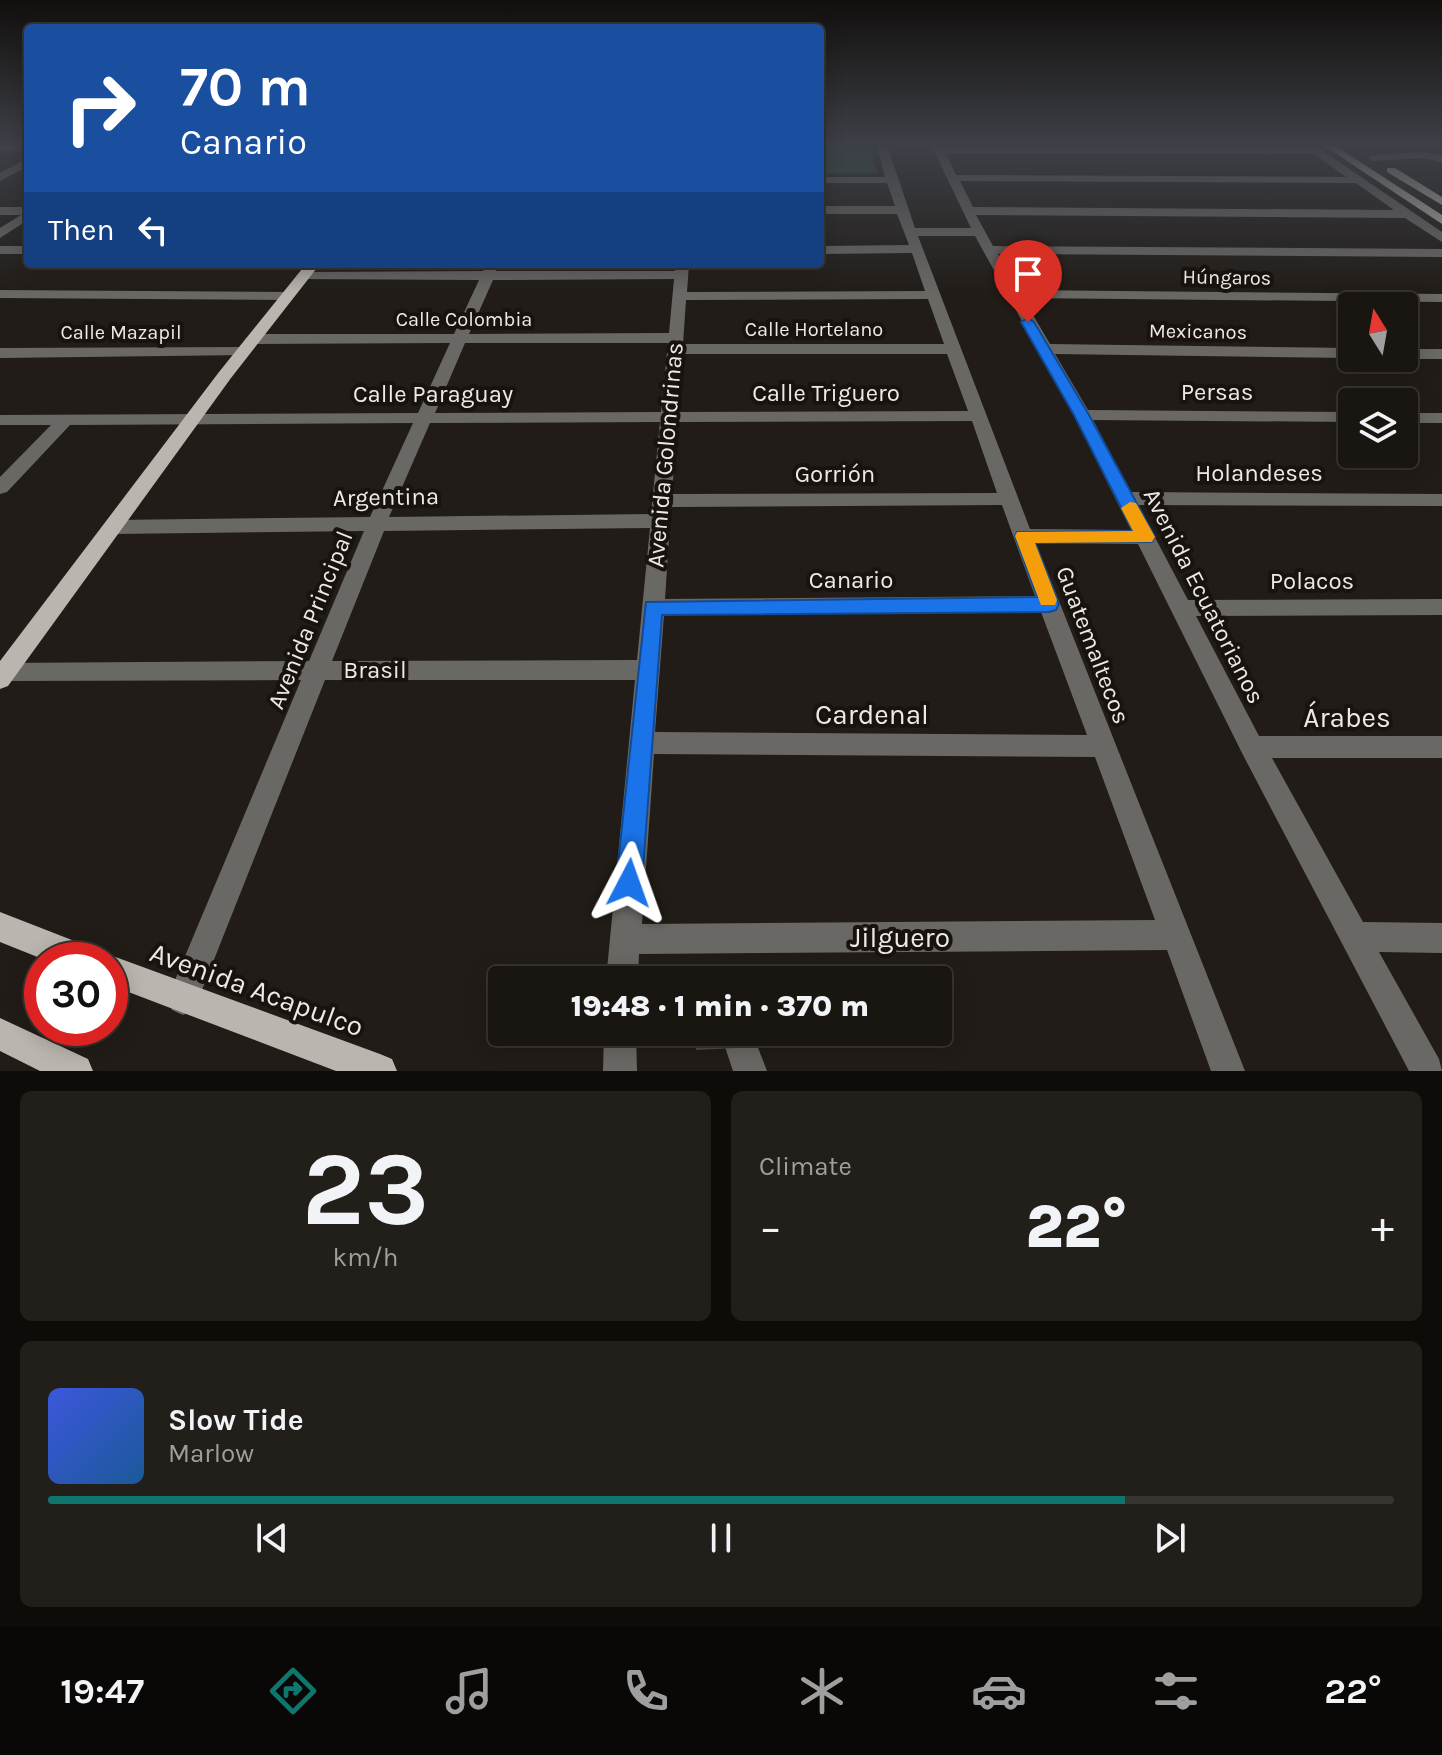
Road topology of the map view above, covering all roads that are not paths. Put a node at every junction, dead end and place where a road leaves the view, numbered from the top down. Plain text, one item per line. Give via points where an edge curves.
1 (897, 195) edge
2 (961, 195) edge
3 (1381, 195) edge
4 (1404, 195) edge
5 (824, 210) edge
6 (903, 210) junction
7 (0, 211) edge
8 (24, 213) edge
9 (1408, 214) junction
10 (24, 216) edge
11 (1442, 220) edge
12 (979, 231) junction
13 (0, 234) edge
14 (1442, 238) edge
15 (914, 240) junction
16 (0, 250) edge
17 (24, 250) edge
18 (824, 250) edge
19 (1442, 253) edge
20 (308, 270) edge
21 (490, 270) edge
22 (680, 278) edge
23 (0, 294) edge
24 (1012, 294) junction
25 (934, 295) junction
26 (287, 296) junction
27 (1442, 298) edge
28 (460, 340) junction
29 (675, 344) junction
30 (248, 346) junction
31 (954, 349) junction
32 (1043, 349) junction
33 (0, 353) edge
34 (1338, 353) edge
35 (1418, 354) edge
36 (1442, 354) edge
37 (1082, 415) junction
38 (980, 416) junction
39 (1338, 417) edge
40 (194, 418) junction
41 (422, 418) junction
42 (671, 418) junction
43 (1418, 418) edge
44 (1442, 418) edge
45 (0, 420) edge
46 (65, 420) junction
47 (0, 488) edge
48 (1124, 498) junction
49 (1009, 499) junction
50 (1442, 500) edge
51 (661, 511) junction
52 (377, 523) junction
53 (113, 527) junction
54 (1024, 536) junction
55 (1145, 537) junction
56 (1049, 604) junction
57 (653, 607) junction
58 (1442, 607) edge
59 (1181, 608) junction
60 (319, 670) junction
61 (647, 670) junction
62 (3, 675) edge
63 (640, 743) junction
64 (1104, 746) junction
65 (1252, 747) junction
66 (1442, 747) edge
67 (0, 927) edge
68 (1175, 935) junction
69 (1353, 937) junction
70 (1442, 938) edge
71 (625, 939) junction
72 (38, 942) edge
73 (623, 966) edge
74 (128, 977) edge
75 (183, 999) junction
76 (0, 1034) edge
77 (620, 1046) edge
78 (741, 1046) edge
79 (76, 1071) edge
80 (380, 1071) edge
81 (620, 1071) edge
82 (750, 1071) edge
83 (1228, 1071) edge
84 (1427, 1071) edge

1 - 6 street, Guatemaltecos
2 - 12 street, Avenida Ecuatorianos
3 - 9 street
4 - 11 main road
5 - 6 street
6 - 15 street, Guatemaltecos
7 - 8 street
9 - 12 street
9 - 14 street
10 - 13 street
12 - 15 street
12 - 19 street
12 - 24 street, Avenida Ecuatorianos
15 - 18 street
15 - 25 street, Guatemaltecos
16 - 17 street
20 - 21 street
20 - 26 main road
21 - 22 street
21 - 28 street, Avenida Principal
22 - 25 street
22 - 29 street, Avenida Golondrinas
23 - 26 street
24 - 27 street, Húngaros
24 - 32 street, Avenida Ecuatorianos
25 - 31 street, Guatemaltecos
26 - 30 main road
28 - 29 street, Calle Colombia
28 - 30 street, Calle Colombia
28 - 41 street, Avenida Principal
29 - 31 street, Calle Hortelano
29 - 42 street, Avenida Golondrinas
30 - 33 street, Calle Mazapil
30 - 40 main road
31 - 38 street, Guatemaltecos
32 - 34 street, Mexicanos
32 - 37 street, Avenida Ecuatorianos
35 - 36 street
37 - 39 street, Persas
37 - 48 street, Avenida Ecuatorianos
38 - 42 street, Calle Triguero
38 - 49 street, Guatemaltecos
40 - 41 street, Calle Paraguay
40 - 46 street, Calle Paraguay
40 - 53 main road
41 - 42 street, Calle Paraguay
41 - 52 street, Avenida Principal
42 - 51 street, Avenida Golondrinas
43 - 44 street
45 - 46 street, Calle Paraguay
46 - 47 street
48 - 50 street, Holandeses
48 - 55 street, Avenida Ecuatorianos
49 - 51 street, Gorrión
49 - 54 street, Guatemaltecos
51 - 52 street, Argentina
51 - 57 street, Avenida Golondrinas
52 - 53 street, Argentina
52 - 60 street, Avenida Principal
53 - 62 main road
54 - 55 street
54 - 56 street, Guatemaltecos
55 - 59 street, Avenida Ecuatorianos
56 - 57 street, Canario
56 - 64 street, Guatemaltecos
57 - 61 street, Avenida Golondrinas
58 - 59 street, Polacos
59 - 65 street, Avenida Ecuatorianos
60 - 61 street, Brasil
60 - 62 street, Brasil
60 - 75 street, Avenida Principal
61 - 63 street, Avenida Golondrinas
63 - 64 street, Cardenal
63 - 71 street, Avenida Golondrinas
64 - 68 street, Guatemaltecos
65 - 66 street, Árabes
65 - 69 street, Avenida Ecuatorianos
67 - 72 main road
68 - 71 street, Jilguero
68 - 83 street, Guatemaltecos
69 - 70 street
69 - 84 street, Avenida Ecuatorianos
71 - 73 street, Avenida Golondrinas
74 - 75 main road, Avenida Acapulco
75 - 80 main road, Avenida Acapulco
76 - 79 main road
77 - 81 street
78 - 82 street

